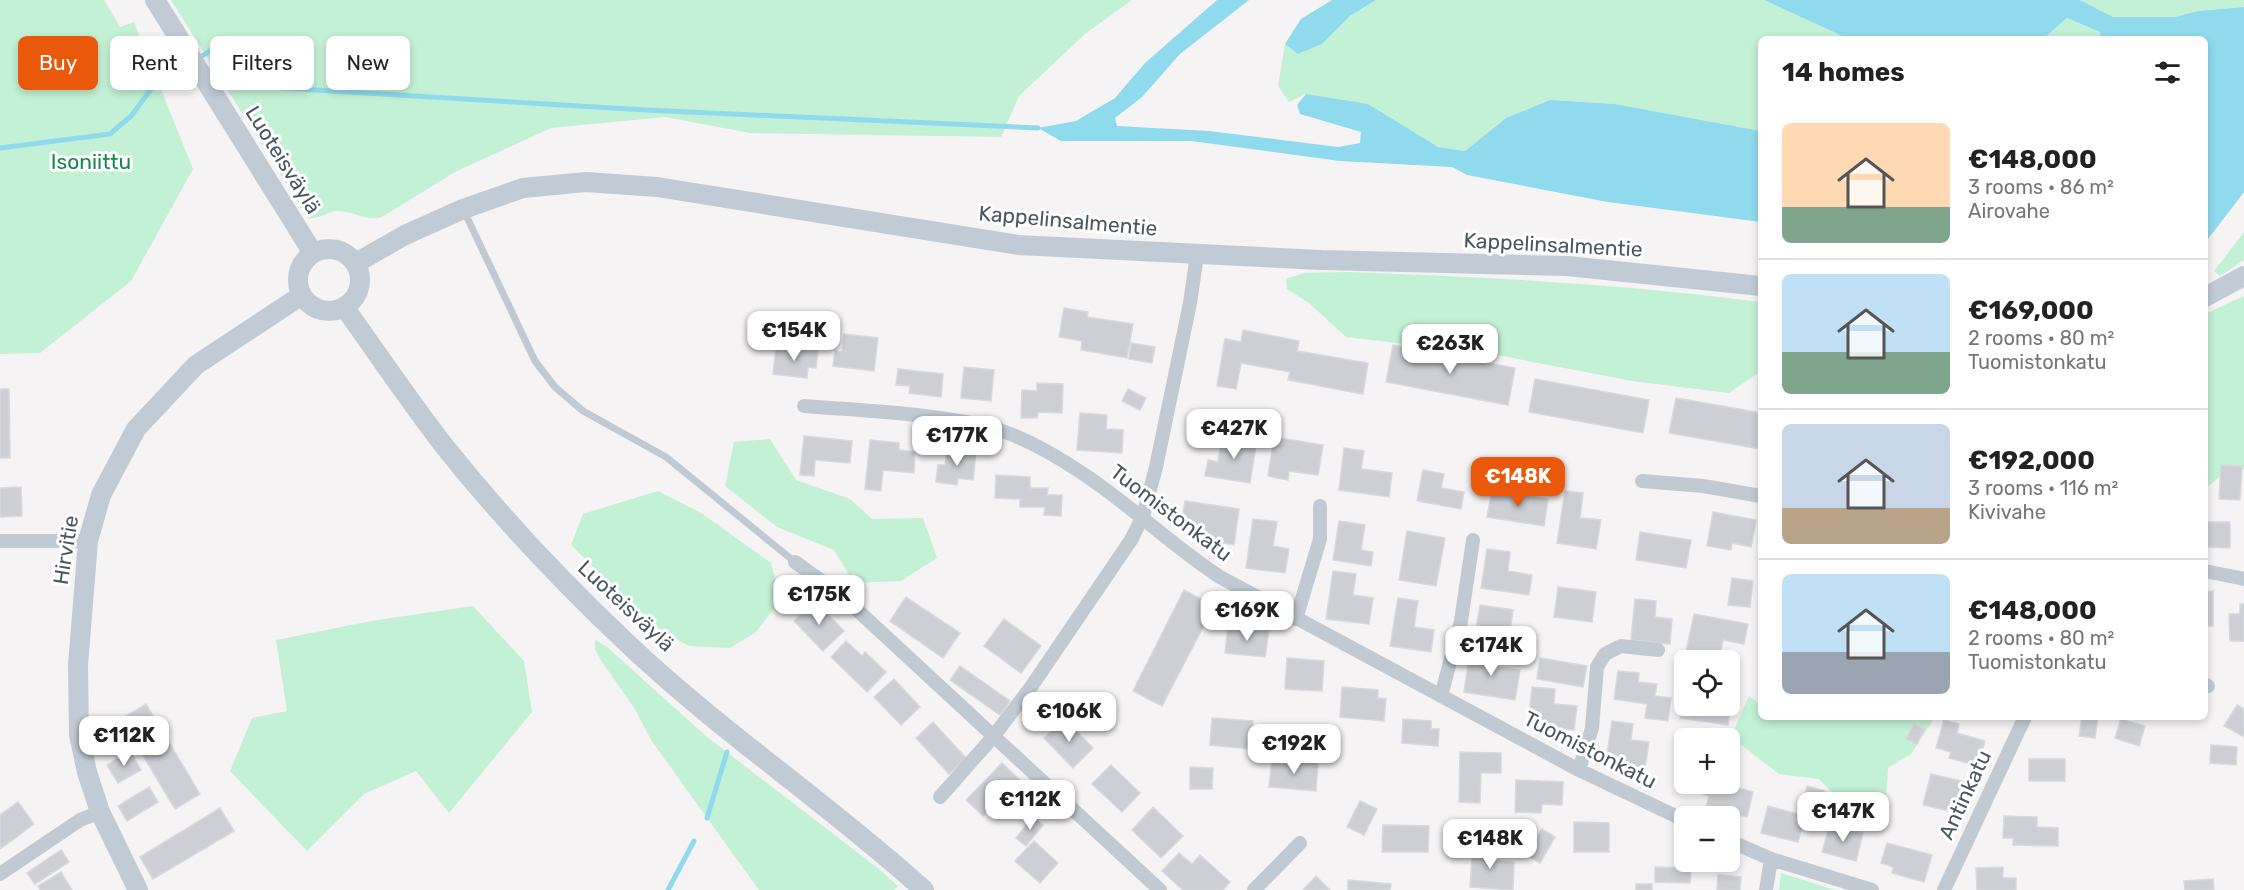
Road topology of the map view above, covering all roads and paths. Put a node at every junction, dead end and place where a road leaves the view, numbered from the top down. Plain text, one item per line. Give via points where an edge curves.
1 (155, 0) edge
2 (462, 209) junction
3 (313, 253) junction
4 (1197, 255) junction
5 (356, 263) junction
6 (2244, 276) edge
7 (1758, 286) edge
8 (302, 295) junction
9 (2208, 295) edge
10 (344, 307) junction
11 (804, 406) dead end
12 (1642, 480) dead end
13 (1758, 495) edge
14 (1320, 507) dead end
15 (1143, 516) junction
16 (1473, 540) dead end
17 (0, 541) edge
18 (88, 541) junction
19 (795, 562) joint
20 (2208, 572) edge
21 (2244, 579) edge
22 (1296, 619) junction
23 (1658, 650) dead end
24 (1441, 696) junction
25 (2024, 720) edge
26 (993, 737) junction
27 (1579, 770) junction
28 (940, 797) dead end
29 (100, 812) junction
30 (1674, 815) edge
31 (1300, 843) dead end
32 (1740, 845) edge
33 (1771, 859) junction
34 (0, 874) edge
35 (138, 890) edge
36 (924, 890) edge
37 (1160, 890) edge
38 (1254, 890) edge
39 (1766, 890) edge
40 (1872, 890) edge
41 (1944, 890) edge

1 - 3 street, Luoteisväylä
2 - 4 street, Kappelinsalmentie via 523,188 586,182 657,187 1018,245
2 - 5 street, Kappelinsalmentie
2 - 19 lane via 535,361 555,387 583,411 666,457
3 - 5 street via 338,250
3 - 8 street via 299,272
4 - 7 street, Kappelinsalmentie via 1567,266
4 - 15 street via 1173,390
5 - 10 street via 360,289
6 - 9 street
8 - 10 street via 308,303 323,310
8 - 18 street, Hirvitie via 196,366 136,429 100,495
10 - 36 street, Luoteisväylä via 445,446 551,568 628,644 724,727 886,855
11 - 15 street, Tuomistonkatu via 936,418 991,428 1042,449
12 - 13 street
14 - 22 street via 1320,539
15 - 22 street, Tuomistonkatu via 1199,564
15 - 26 street via 1112,568
16 - 24 street via 1461,621
17 - 18 street
18 - 29 street, Hirvitie via 78,664 79,716 87,772
19 - 26 street via 841,595
20 - 21 street
22 - 24 street, Tuomistonkatu
23 - 27 street via 1621,646 1605,654 1598,667 1592,728
24 - 27 street, Tuomistonkatu
25 - 41 street, Antinkatu
26 - 28 street
26 - 37 street
27 - 30 street, Tuomistonkatu
29 - 34 street via 71,826
29 - 35 street, Hirvitie
31 - 38 street
32 - 33 street
33 - 39 street
33 - 40 street

